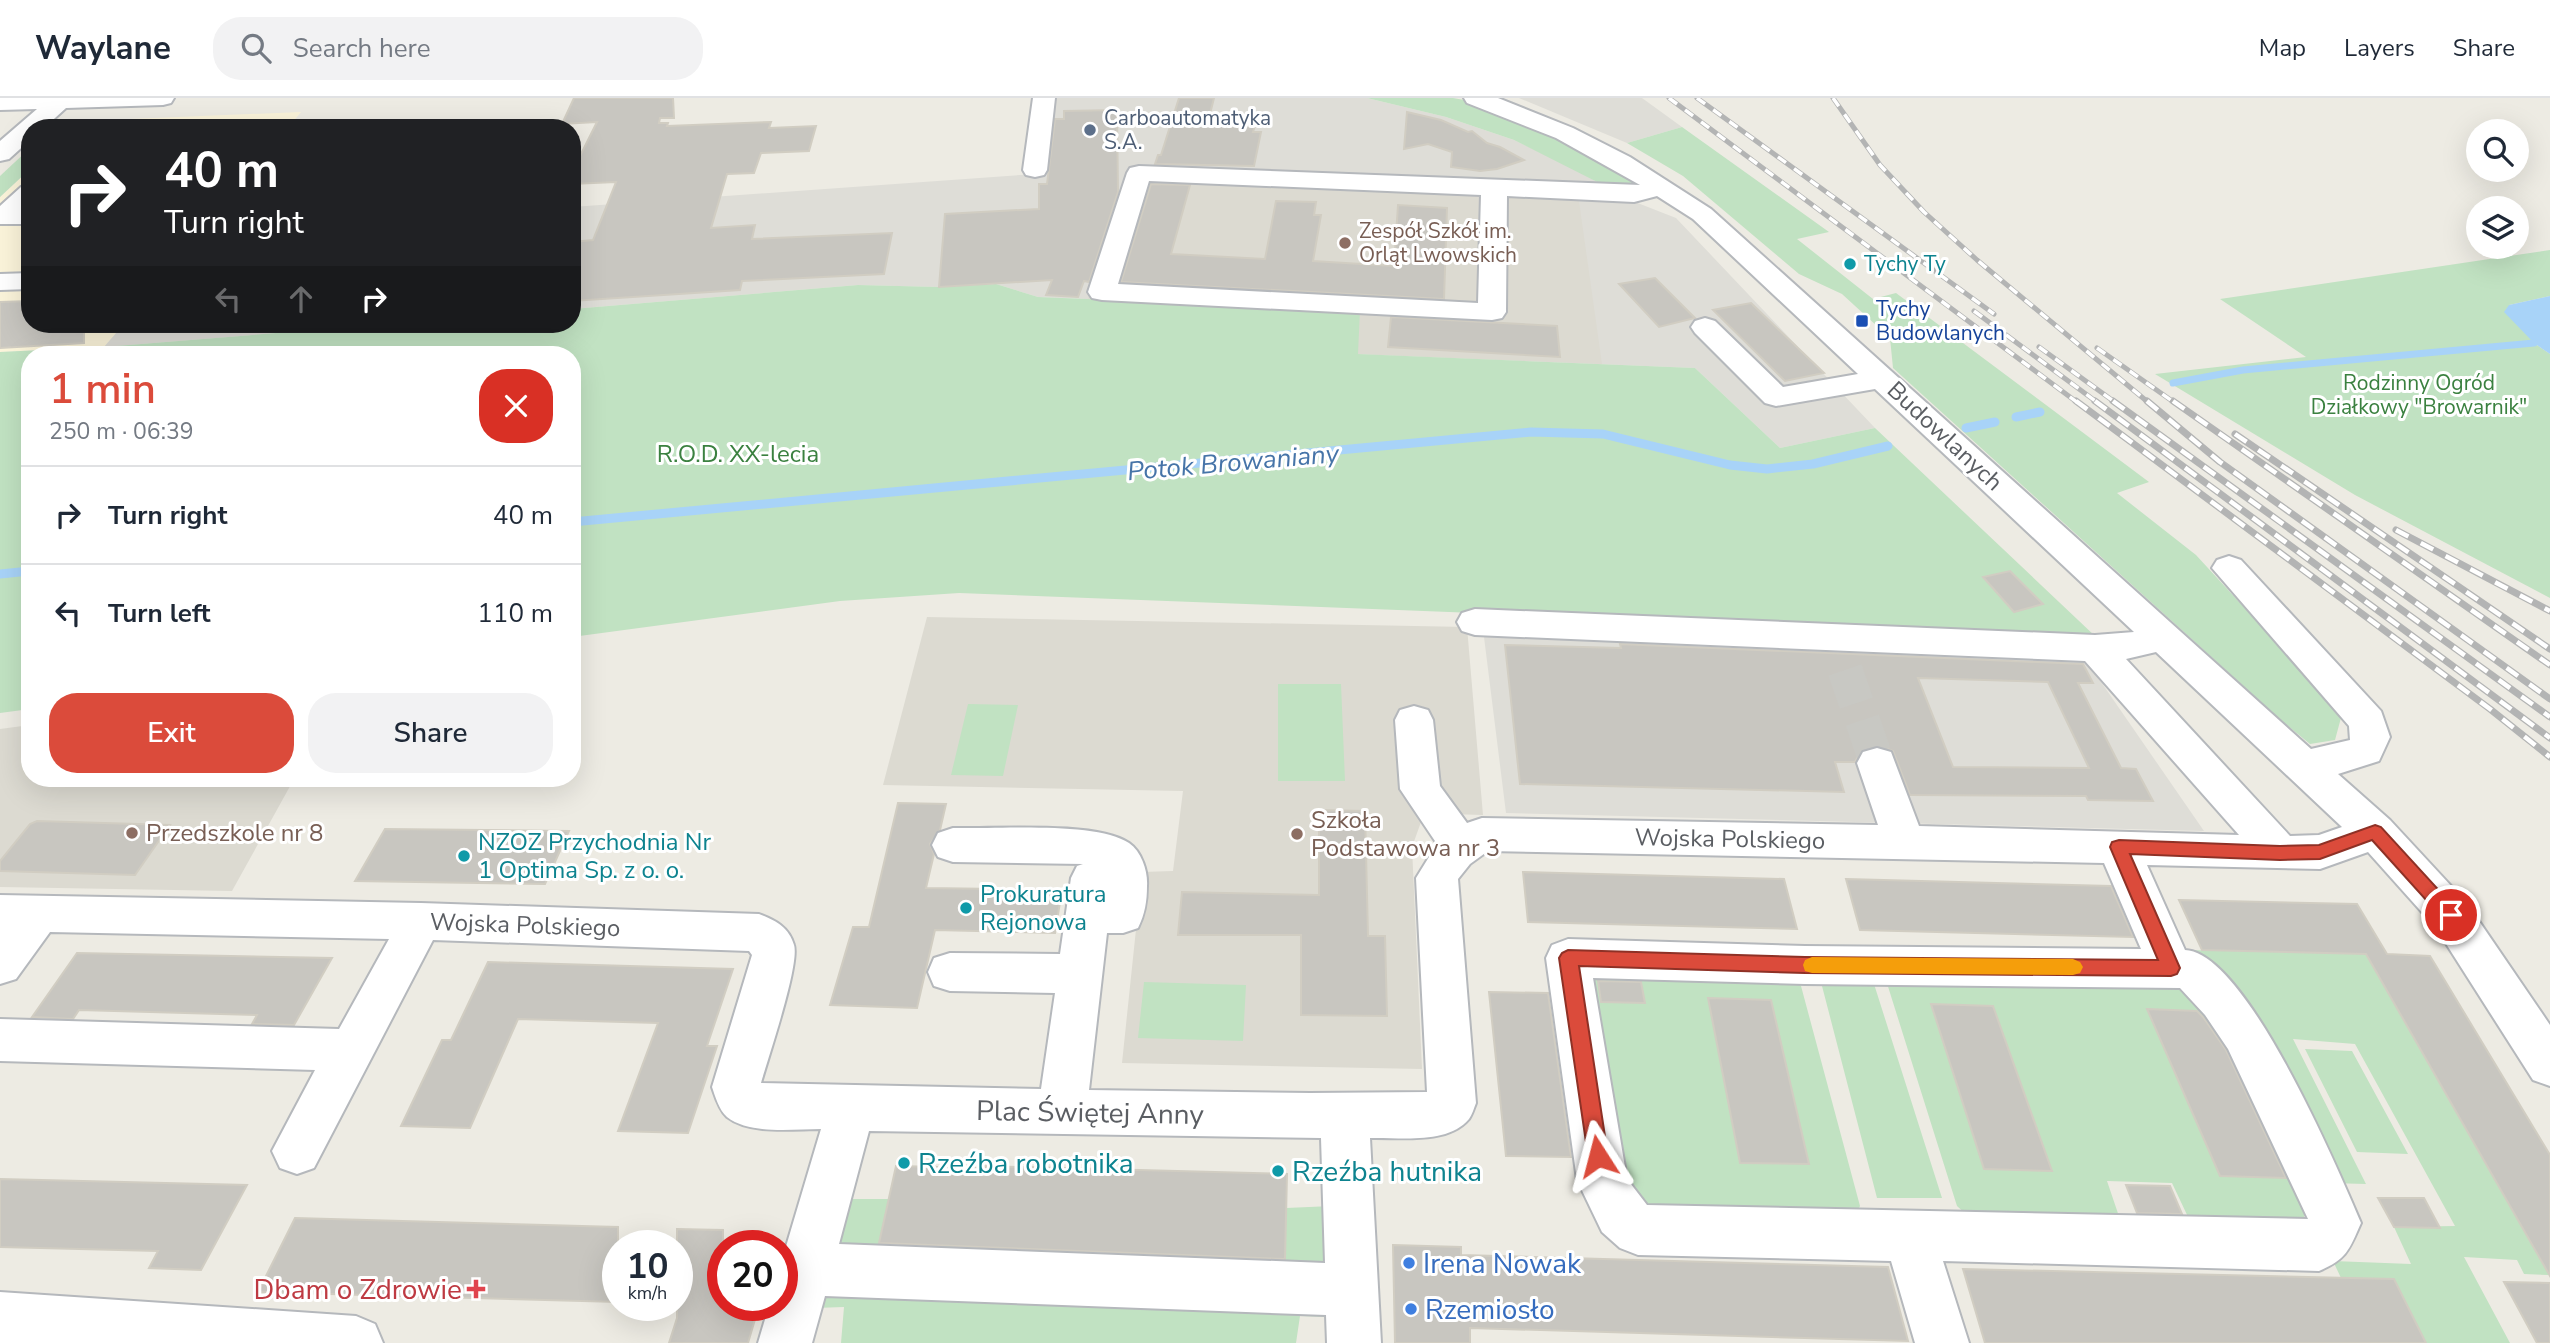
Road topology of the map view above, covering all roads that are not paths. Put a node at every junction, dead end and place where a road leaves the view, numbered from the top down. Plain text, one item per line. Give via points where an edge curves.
1 (163, 98) edge
2 (1044, 98) edge
3 (1475, 98) edge
4 (60, 100) edge
5 (0, 103) edge
6 (37, 119) edge
7 (21, 133) edge
8 (4, 147) edge
9 (1035, 170) dead end
10 (1662, 187) junction
11 (1494, 189) junction
12 (21, 200) edge
13 (21, 216) edge
14 (21, 251) edge
15 (0, 264) edge
16 (21, 281) edge
17 (0, 282) edge
18 (1705, 327) dead end
19 (1883, 379) junction
20 (2230, 568) dead end
21 (1475, 622) dead end
22 (2164, 637) junction
23 (2095, 648) junction
24 (1413, 720) dead end
25 (1877, 763) tunnel mouth
26 (2304, 766) junction
27 (2375, 832) junction
28 (1471, 840) junction
29 (1904, 843) junction
30 (953, 845) dead end
31 (2119, 847) junction
32 (2280, 853) junction
33 (19, 914) edge
34 (421, 921) junction
35 (0, 965) edge
36 (2171, 968) junction
37 (950, 972) dead end
38 (1080, 974) junction
39 (0, 1040) edge
40 (352, 1050) junction
41 (2550, 1065) edge
42 (851, 1108) junction
43 (1062, 1111) junction
44 (1345, 1116) junction
45 (297, 1151) dead end
46 (1910, 1237) junction
47 (805, 1269) junction
48 (1352, 1290) junction
49 (0, 1319) edge
50 (356, 1343) edge
51 (785, 1343) edge
52 (1354, 1343) edge
53 (1942, 1343) edge

1 - 4 street
2 - 9 street
3 - 10 street, Budowlanych via 1569,134
4 - 5 street
4 - 6 street
7 - 8 street
10 - 11 street via 1634,194
10 - 19 street, Budowlanych via 1702,214
11 - 11 street via 1139,173 1102,292 1492,312
12 - 13 street via 3,217
14 - 15 street
16 - 17 street
18 - 19 street via 1776,397
19 - 22 street, Budowlanych
20 - 26 street via 2367,721 2371,737 2365,750
21 - 23 street via 1839,653
22 - 23 street
22 - 26 street, Budowlanych
23 - 32 street
24 - 28 street via 1420,789
25 - 29 street
26 - 27 street, Budowlanych
27 - 32 street, Wojska Polskiego via 2320,852
27 - 41 street, Budowlanych via 2451,915
28 - 29 street, Wojska Polskiego
28 - 44 street via 1446,860 1437,878 1452,1103 1436,1114
29 - 31 street, Wojska Polskiego
30 - 38 street via 1104,849 1124,864 1128,874 1124,915 1089,896
31 - 32 street, Wojska Polskiego
31 - 36 street
33 - 34 street, Wojska Polskiego
33 - 35 street
34 - 40 street
34 - 42 street, Wojska Polskiego via 759,933 772,944 774,955 736,1087 742,1101
36 - 46 street via 2190,969 2216,991 2239,1024 2323,1192 2334,1223 2329,1236 2319,1245
36 - 46 street via 1568,958 1602,1180 1621,1219 1638,1230
37 - 38 street
38 - 43 street
39 - 40 street
40 - 45 street
42 - 43 street, Plac Świętej Anny
42 - 47 street
43 - 44 street, Plac Świętej Anny
44 - 48 street
46 - 53 street
47 - 48 street
47 - 51 street
48 - 52 street
49 - 50 street

